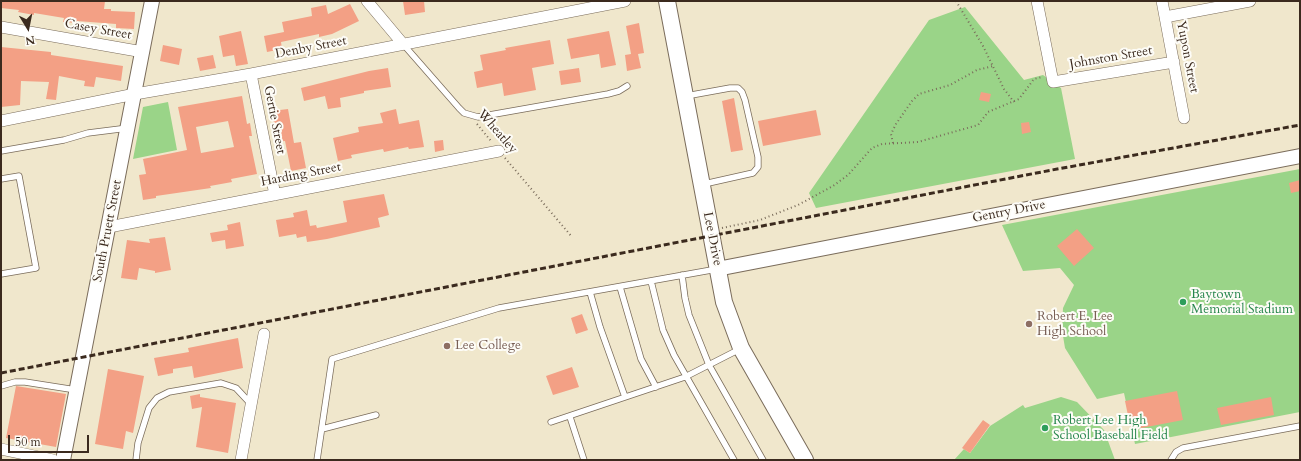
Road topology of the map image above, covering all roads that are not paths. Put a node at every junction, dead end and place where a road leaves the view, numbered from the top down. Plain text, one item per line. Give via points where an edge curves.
1 (152, 1) edge
2 (367, 1) edge
3 (626, 1) edge
4 (667, 1) edge
5 (1037, 1) edge
6 (1162, 1) edge
7 (1250, 1) edge
8 (1165, 17) junction
9 (1, 27) edge
10 (403, 44) junction
11 (143, 52) junction
12 (1174, 62) junction
13 (251, 74) junction
14 (627, 86) dead end
15 (135, 94) junction
16 (685, 97) junction
17 (1184, 118) dead end
18 (1, 121) edge
19 (128, 128) junction
20 (1, 151) edge
21 (499, 151) road end
22 (1300, 156) edge
23 (1, 179) edge
24 (701, 184) junction
25 (275, 195) junction
26 (108, 227) junction
27 (717, 269) junction
28 (1, 274) edge
29 (682, 275) junction
30 (651, 281) junction
31 (620, 286) junction
32 (590, 292) junction
33 (264, 334) dead end
34 (741, 348) junction
35 (709, 365) junction
36 (685, 377) junction
37 (1, 386) edge
38 (656, 387) junction
39 (76, 390) junction
40 (625, 397) junction
41 (251, 404) junction
42 (376, 415) dead end
43 (570, 417) junction
44 (551, 422) dead end
45 (1300, 426) edge
46 (322, 430) junction
47 (1, 449) edge
48 (53, 460) edge
49 (63, 460) edge
50 (136, 460) edge
51 (241, 460) edge
52 (317, 460) edge
53 (584, 460) edge
54 (734, 460) edge
55 (763, 460) edge
56 (805, 460) edge
57 (1171, 460) edge

1 - 11 street, South Pruett Street
2 - 10 street
3 - 10 street, Denby Street
4 - 16 main road, Lee Drive
5 - 12 street, Johnston Street via 1052,78
6 - 8 street, Yupon Street
7 - 8 street
8 - 12 street, Yupon Street
9 - 11 street, Casey Street
10 - 13 street, Denby Street
10 - 14 lane, Wheatley via 459,108 470,115 486,117 608,94
11 - 15 street, South Pruett Street
12 - 17 street, Yupon Street
13 - 15 street, Denby Street
13 - 25 street, Gertie Street
15 - 18 street, Denby Street
15 - 19 street, South Pruett Street
16 - 24 main road, Lee Drive
16 - 24 lane via 738,88 745,100 758,157 758,167 753,173
19 - 20 lane via 88,133
19 - 26 street, South Pruett Street
21 - 25 street, Harding Street
22 - 27 street, Gentry Drive
23 - 28 lane via 19,176 36,268
24 - 27 main road, Lee Drive
25 - 26 street, Harding Street
26 - 39 street, South Pruett Street
27 - 29 lane
27 - 34 main road, Lee Drive via 724,302
29 - 30 lane
29 - 35 lane via 689,315
30 - 31 lane
30 - 36 lane via 663,330
31 - 32 lane
31 - 38 lane via 641,359
32 - 40 lane
32 - 46 lane via 499,308 332,359
33 - 41 street
34 - 35 lane
34 - 56 main road, Lee Drive
35 - 36 lane
35 - 55 lane
36 - 38 lane
36 - 54 lane
37 - 39 lane via 25,382
38 - 40 lane
39 - 49 street, South Pruett Street
40 - 43 lane
41 - 50 lane via 236,388 221,383 169,392 157,398 149,408 138,443
41 - 51 street
42 - 46 lane
43 - 44 lane
43 - 53 lane
45 - 57 lane via 1184,448 1176,452
46 - 52 lane
47 - 48 street

